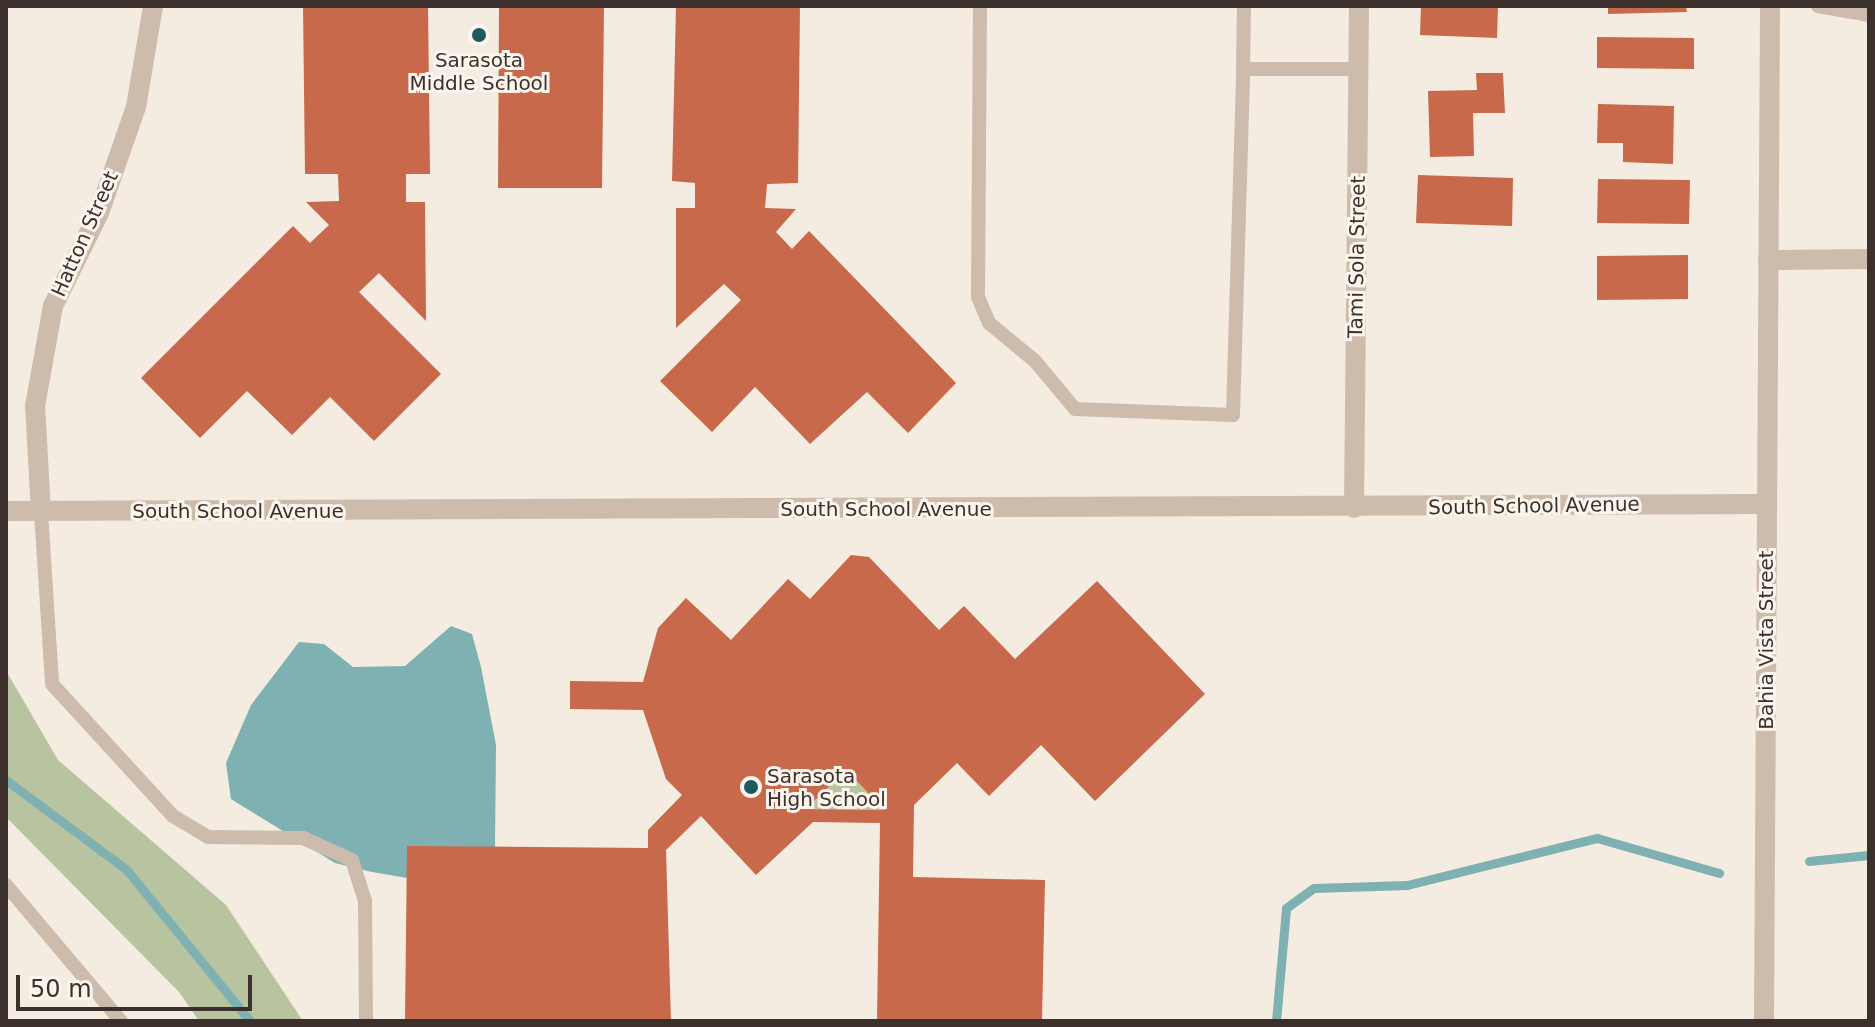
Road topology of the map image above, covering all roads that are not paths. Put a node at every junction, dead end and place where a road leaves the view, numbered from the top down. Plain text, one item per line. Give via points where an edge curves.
1 (153, 6) edge
2 (980, 6) edge
3 (1244, 6) edge
4 (1359, 6) edge
5 (1770, 6) edge
6 (1818, 6) edge
7 (1869, 15) edge
8 (1243, 69) junction
9 (1359, 69) junction
10 (1869, 259) edge
11 (1768, 260) junction
12 (1766, 504) junction
13 (1354, 508) junction
14 (6, 511) edge
15 (41, 512) junction
16 (6, 885) edge
17 (121, 1021) edge
18 (366, 1021) edge
19 (1764, 1021) edge

1 - 15 street, Hatton Street via 136,107 99,213 53,306 35,406
2 - 8 lane via 978,297 989,323 1035,361 1075,409 1233,415
3 - 8 lane
4 - 9 street, Tami Sola Street
5 - 11 street, Bahia Vista Street
6 - 7 lane
8 - 9 lane
9 - 13 street, Tami Sola Street
10 - 11 street
11 - 12 street, Bahia Vista Street
12 - 13 street, South School Avenue
12 - 19 street, Bahia Vista Street
13 - 15 street, South School Avenue
14 - 15 street, South School Avenue
15 - 18 lane via 52,684 173,816 208,837 303,838 352,860 365,901
16 - 17 lane

